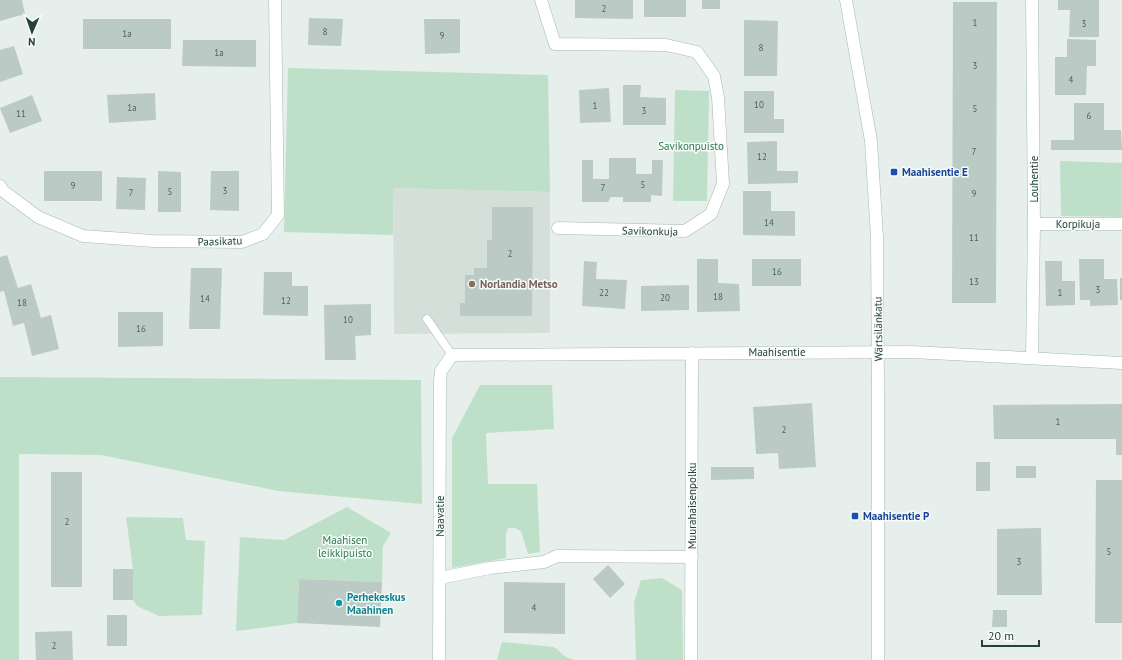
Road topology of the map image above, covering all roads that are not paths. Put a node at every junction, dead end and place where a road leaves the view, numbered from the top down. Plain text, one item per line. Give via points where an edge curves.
1 (275, 0) edge
2 (541, 0) edge
3 (846, 0) edge
4 (1032, 0) edge
5 (0, 186) edge
6 (1034, 224) junction
7 (1122, 224) edge
8 (558, 228) dead end
9 (427, 318) dead end
10 (878, 352) junction
11 (692, 353) junction
12 (452, 355) junction
13 (1032, 358) junction
14 (1122, 363) edge
15 (692, 557) junction
16 (440, 578) junction
17 (439, 660) edge
18 (691, 660) edge
19 (878, 660) edge

1 - 5 street, Paasikatu via 278,215 263,234 242,242 153,242 83,236 38,217
2 - 8 street, Savikonkuja via 555,44 666,45 697,52 714,76 718,97 723,184 711,214 685,231
3 - 10 street, Wärtsilänkatu via 871,141
4 - 6 street, Louhentie
6 - 7 street, Korpikuja
6 - 13 street, Louhentie
9 - 12 lane
10 - 11 street, Maahisentie
10 - 13 street, Maahisentie
10 - 19 street, Wärtsilänkatu
11 - 12 street, Maahisentie
11 - 15 street, Muurahaisenpolku
12 - 16 street, Naavatie via 441,371
13 - 14 street, Maahisentie
15 - 16 street via 557,556 544,562 490,568
15 - 18 street, Muurahaisenpolku
16 - 17 street, Naavatie

